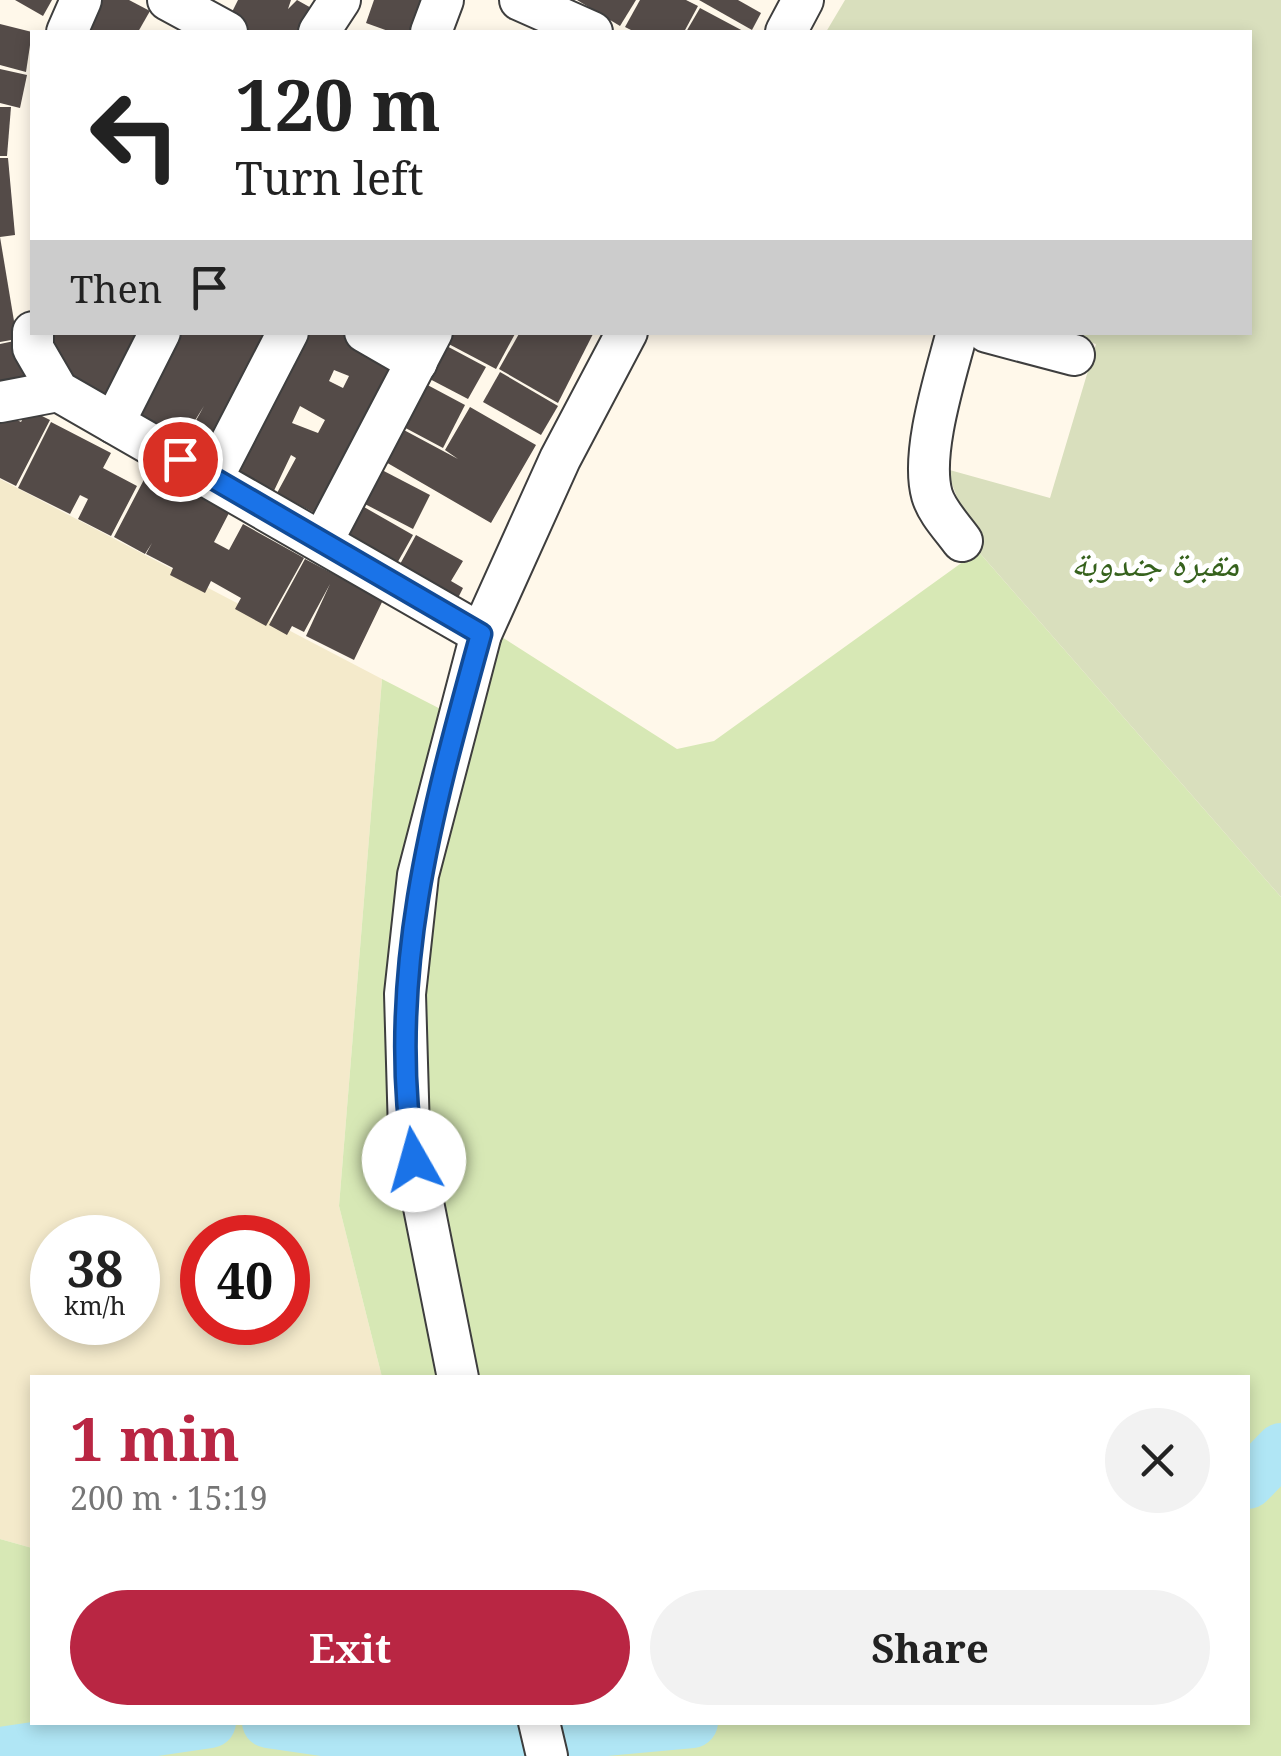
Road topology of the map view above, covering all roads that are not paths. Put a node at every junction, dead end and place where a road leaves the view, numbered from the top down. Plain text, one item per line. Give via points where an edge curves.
1 (81, 0) edge
2 (168, 0) edge
3 (340, 0) edge
4 (443, 0) edge
5 (520, 0) edge
6 (802, 0) edge
7 (218, 22) edge
8 (68, 30) edge
9 (320, 30) edge
10 (432, 30) edge
11 (588, 30) edge
12 (787, 30) edge
13 (33, 335) edge
14 (158, 335) edge
15 (286, 335) edge
16 (377, 335) edge
17 (625, 335) edge
18 (956, 335) edge
19 (999, 335) edge
20 (424, 347) edge
21 (1074, 355) dead end
22 (58, 391) junction
23 (0, 402) edge
24 (114, 422) junction
25 (213, 477) junction
26 (323, 540) junction
27 (962, 541) dead end
28 (481, 634) junction
29 (457, 1375) edge
30 (540, 1725) edge
31 (547, 1756) edge

1 - 8 street
2 - 7 street
3 - 9 street
4 - 10 street
5 - 11 street
6 - 12 street
13 - 22 street via 33,348
14 - 24 street
15 - 25 street
16 - 20 street
17 - 28 street
18 - 27 street via 930,472 932,495
19 - 21 street
20 - 26 street
22 - 23 street
22 - 24 street
24 - 25 street
25 - 26 street
26 - 28 street
28 - 29 street via 422,860 405,994 409,1132
30 - 31 street

